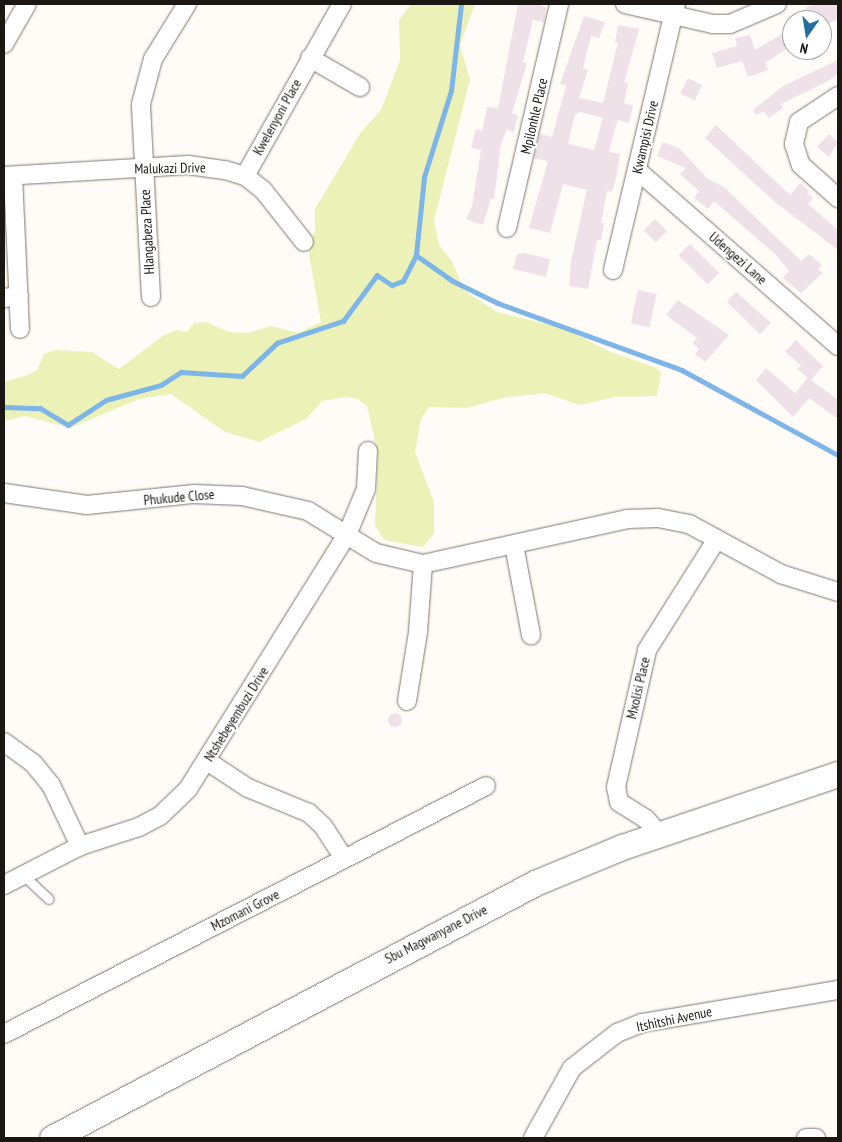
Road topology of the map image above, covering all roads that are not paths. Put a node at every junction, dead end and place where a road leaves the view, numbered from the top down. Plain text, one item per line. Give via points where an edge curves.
1 (27, 4) edge
2 (187, 4) edge
3 (342, 4) edge
4 (559, 4) edge
5 (625, 4) edge
6 (777, 4) edge
7 (675, 9) edge
8 (4, 44) edge
9 (310, 58) junction
10 (360, 87) dead end
11 (838, 96) edge
12 (144, 168) junction
13 (637, 170) junction
14 (9, 176) edge
15 (244, 176) junction
16 (838, 198) edge
17 (507, 228) dead end
18 (304, 242) dead end
19 (613, 270) dead end
20 (11, 297) edge
21 (151, 297) dead end
22 (20, 329) dead end
23 (838, 346) edge
24 (368, 451) dead end
25 (4, 493) edge
26 (347, 535) junction
27 (717, 539) junction
28 (514, 544) junction
29 (423, 564) junction
30 (838, 592) edge
31 (532, 635) dead end
32 (407, 701) dead end
33 (4, 742) edge
34 (207, 761) junction
35 (836, 777) edge
36 (486, 786) dead end
37 (659, 834) junction
38 (80, 846) junction
39 (344, 858) junction
40 (23, 875) junction
41 (4, 885) edge
42 (49, 899) dead end
43 (838, 990) edge
44 (4, 1034) edge
45 (52, 1138) edge
46 (533, 1138) edge
47 (806, 1138) edge
48 (816, 1138) edge

1 - 8 street
2 - 12 street, Hlangabeza Place via 153,60 146,80 140,125
3 - 9 street, Kwelenyoni Place
4 - 17 street, Mpilonhle Place
5 - 7 street
6 - 7 street via 730,24
7 - 13 street, Kwampisi Drive
9 - 10 street
9 - 15 street, Kwelenyoni Place
11 - 16 street via 799,122 794,144 801,165
12 - 14 street, Malukazi Drive
12 - 15 street, Malukazi Drive via 210,166
12 - 21 street, Hlangabeza Place
13 - 19 street, Kwampisi Drive
13 - 23 street, Udengezi Lane
14 - 20 street
15 - 18 street, Malukazi Drive via 277,204
20 - 22 street
24 - 26 street, Ntshebeyembuzi Drive via 366,489
25 - 26 street, Phukude Close via 87,505 220,493 291,505
26 - 29 street via 376,553
26 - 34 street, Ntshebeyembuzi Drive
27 - 28 street via 689,524 643,518
27 - 30 street via 794,580
27 - 37 street, Mxolisi Place via 647,650 616,787 619,802 646,819
28 - 29 street
28 - 31 street
29 - 32 street via 418,632
33 - 38 street via 33,763 51,785
34 - 38 street, Ntshebeyembuzi Drive via 188,789 160,816 139,827
34 - 39 street via 248,788 309,813 323,826
35 - 37 main road, Sbu Magwanyane Drive
36 - 39 street, Mzomani Grove
37 - 45 main road, Sbu Magwanyane Drive via 535,883
38 - 40 street, Ntshebeyembuzi Drive
39 - 44 street, Mzomani Grove
40 - 41 street, Ntshebeyembuzi Drive
40 - 42 lane
43 - 46 street, Itshitshi Avenue via 642,1023 617,1033 572,1068
47 - 48 street

